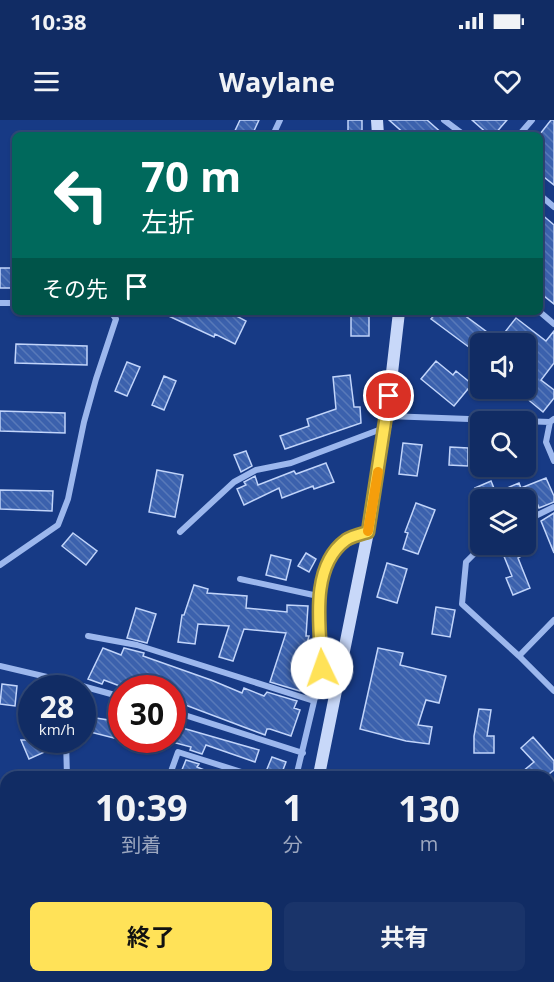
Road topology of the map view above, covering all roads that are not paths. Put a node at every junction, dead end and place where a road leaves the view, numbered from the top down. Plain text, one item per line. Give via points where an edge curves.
1 (444, 120) edge
2 (532, 120) edge
3 (460, 132) edge
4 (522, 132) edge
5 (399, 315) edge
6 (117, 316) edge
7 (552, 421) edge
8 (386, 422) junction
9 (554, 461) edge
10 (554, 507) edge
11 (536, 516) edge
12 (180, 532) dead end
13 (368, 532) junction
14 (473, 555) edge
15 (0, 565) edge
16 (240, 579) dead end
17 (318, 597) junction
18 (554, 620) edge
19 (88, 636) dead end
20 (519, 656) junction
21 (0, 666) edge
22 (38, 675) edge
23 (554, 690) edge
24 (314, 700) junction
25 (186, 715) edge
26 (66, 753) edge
27 (303, 753) junction
28 (320, 770) dead end
29 (67, 771) edge
30 (171, 771) edge
31 (238, 771) edge
32 (298, 771) edge

1 - 3 street
2 - 4 street
5 - 8 street
6 - 15 street via 96,379 68,499 58,525
7 - 8 street
7 - 9 street via 546,442
8 - 12 street via 291,463 256,470 234,482
8 - 13 street
10 - 11 street
13 - 17 street via 347,539 329,558
13 - 28 street
14 - 20 street via 466,562 462,604
16 - 17 street
17 - 24 street via 322,668
18 - 20 street
19 - 24 street via 137,645
20 - 23 street
21 - 22 street
24 - 27 street
25 - 27 street
26 - 29 street
27 - 32 street
30 - 31 street via 178,752

